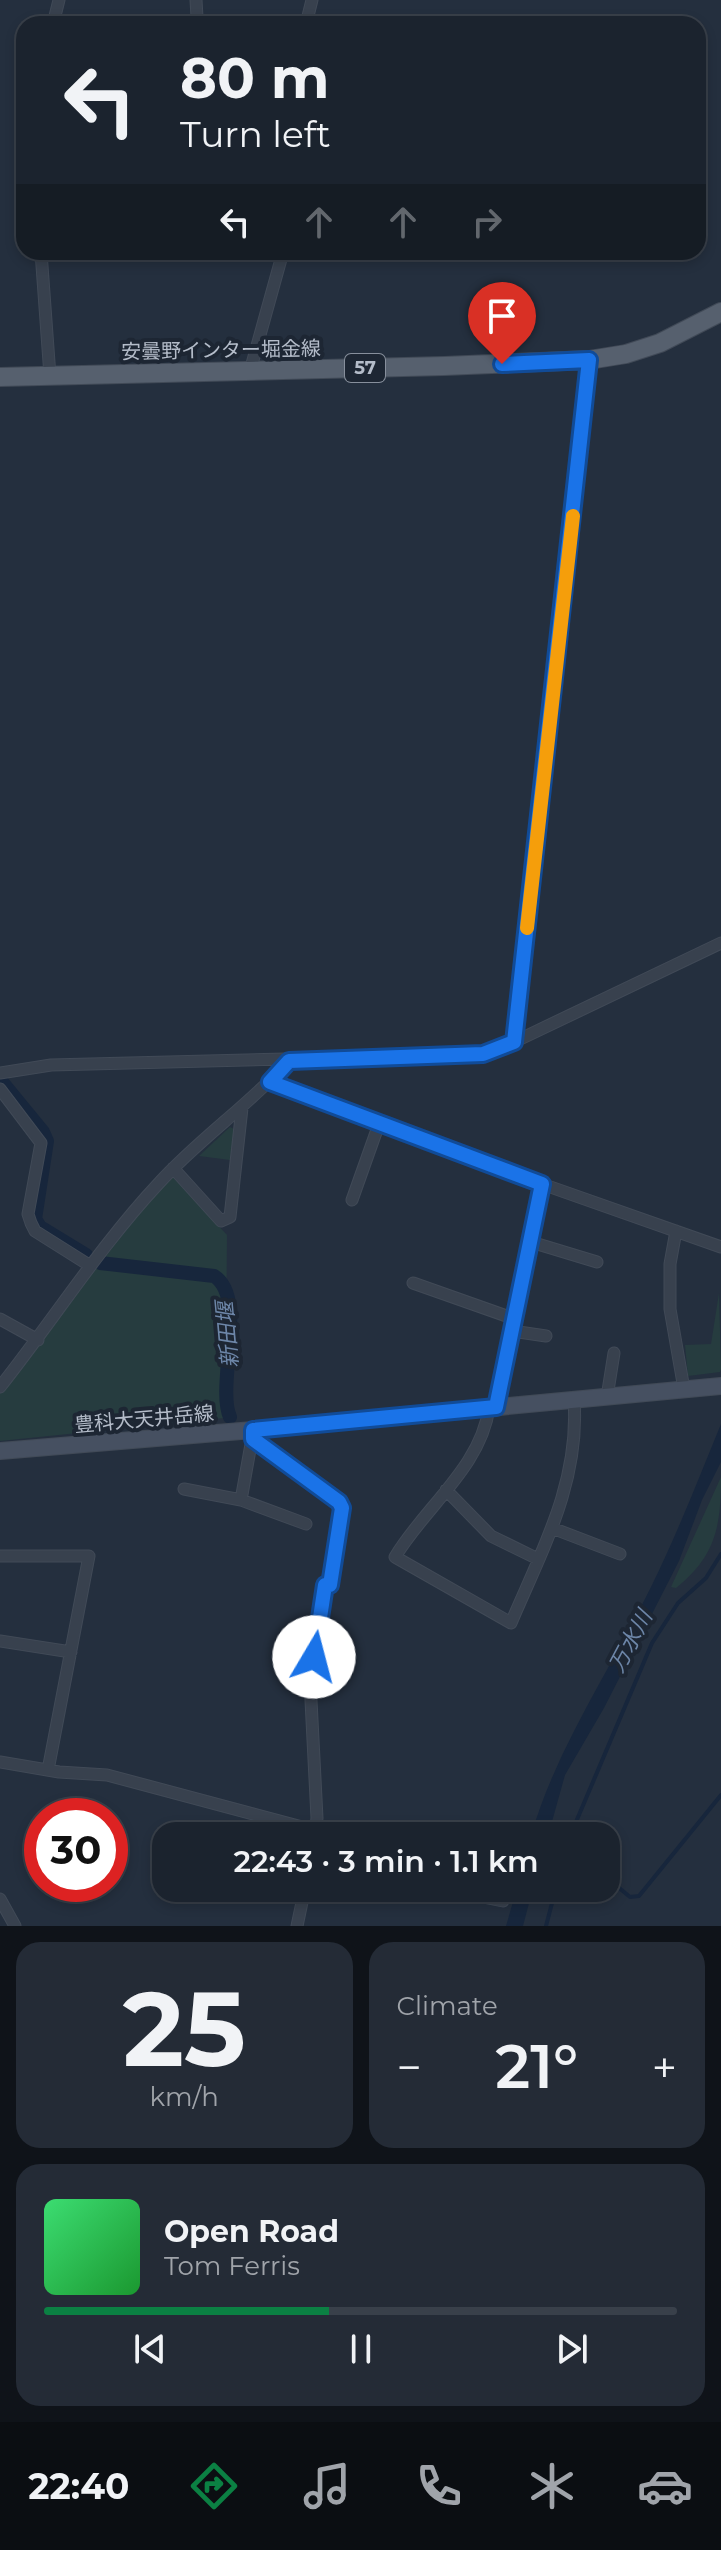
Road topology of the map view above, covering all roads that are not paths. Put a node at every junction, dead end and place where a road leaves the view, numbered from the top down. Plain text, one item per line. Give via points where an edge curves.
1 (42, 260) edge
2 (281, 260) edge
3 (721, 312) edge
4 (589, 360) junction
5 (250, 371) junction
6 (50, 376) junction
7 (0, 377) edge
8 (721, 943) edge
9 (514, 1042) junction
10 (289, 1061) junction
11 (0, 1073) edge
12 (270, 1082) junction
13 (0, 1089) edge
14 (242, 1108) junction
15 (379, 1124) junction
16 (173, 1168) junction
17 (542, 1184) junction
18 (352, 1200) dead end
19 (676, 1231) junction
20 (531, 1242) junction
21 (721, 1247) edge
22 (597, 1262) dead end
23 (89, 1265) junction
24 (413, 1283) dead end
25 (0, 1319) edge
26 (513, 1325) junction
27 (546, 1336) dead end
28 (38, 1340) junction
29 (614, 1353) dead end
30 (721, 1386) edge
31 (0, 1387) edge
32 (684, 1389) junction
33 (607, 1397) junction
34 (574, 1400) junction
35 (493, 1408) junction
36 (253, 1435) junction
37 (0, 1451) edge
38 (184, 1489) dead end
39 (446, 1490) junction
40 (241, 1500) junction
41 (306, 1524) dead end
42 (552, 1528) junction
43 (620, 1554) dead end
44 (0, 1556) edge
45 (538, 1559) junction
46 (0, 1641) edge
47 (71, 1652) junction
48 (0, 1762) edge
49 (48, 1770) junction
50 (276, 1822) edge
51 (316, 1822) edge
52 (0, 1899) edge
53 (302, 1902) edge
54 (15, 1926) edge
55 (297, 1926) edge

1 - 6 street
2 - 5 street
3 - 4 main road, 安曇野インター堀金線 / 57 via 660,343
4 - 5 main road, 安曇野インター堀金線 / 57
4 - 9 street
5 - 6 main road, 安曇野インター堀金線 / 57
6 - 7 main road, 安曇野インター堀金線 / 57
8 - 9 street
9 - 10 street via 483,1054
10 - 11 street via 51,1065
10 - 12 street
12 - 14 street
12 - 15 street
13 - 23 street via 41,1143 28,1214 35,1231
14 - 16 street
14 - 16 street via 230,1217 221,1221
15 - 17 street
15 - 18 street
16 - 23 street
17 - 19 street
17 - 20 street
19 - 21 street
19 - 32 street via 670,1309
20 - 22 street
20 - 26 street
23 - 28 street
24 - 26 street
25 - 28 street
26 - 27 street
26 - 35 street
28 - 31 street
29 - 33 street
30 - 32 main road, 豊科大天井岳線
32 - 33 main road, 豊科大天井岳線
33 - 34 main road, 豊科大天井岳線
34 - 35 main road, 豊科大天井岳線
34 - 42 street via 575,1430 564,1497
35 - 36 main road, 豊科大天井岳線
35 - 39 street via 461,1472
36 - 37 main road, 豊科大天井岳線
36 - 40 street
36 - 51 street via 342,1508 310,1681
38 - 40 street
39 - 45 street via 491,1536
39 - 45 street via 395,1557 511,1623
40 - 41 street
42 - 43 street
42 - 45 street
44 - 47 street via 89,1556
46 - 47 street
47 - 49 street
48 - 49 street
49 - 50 street via 107,1775
52 - 54 street
53 - 55 street

